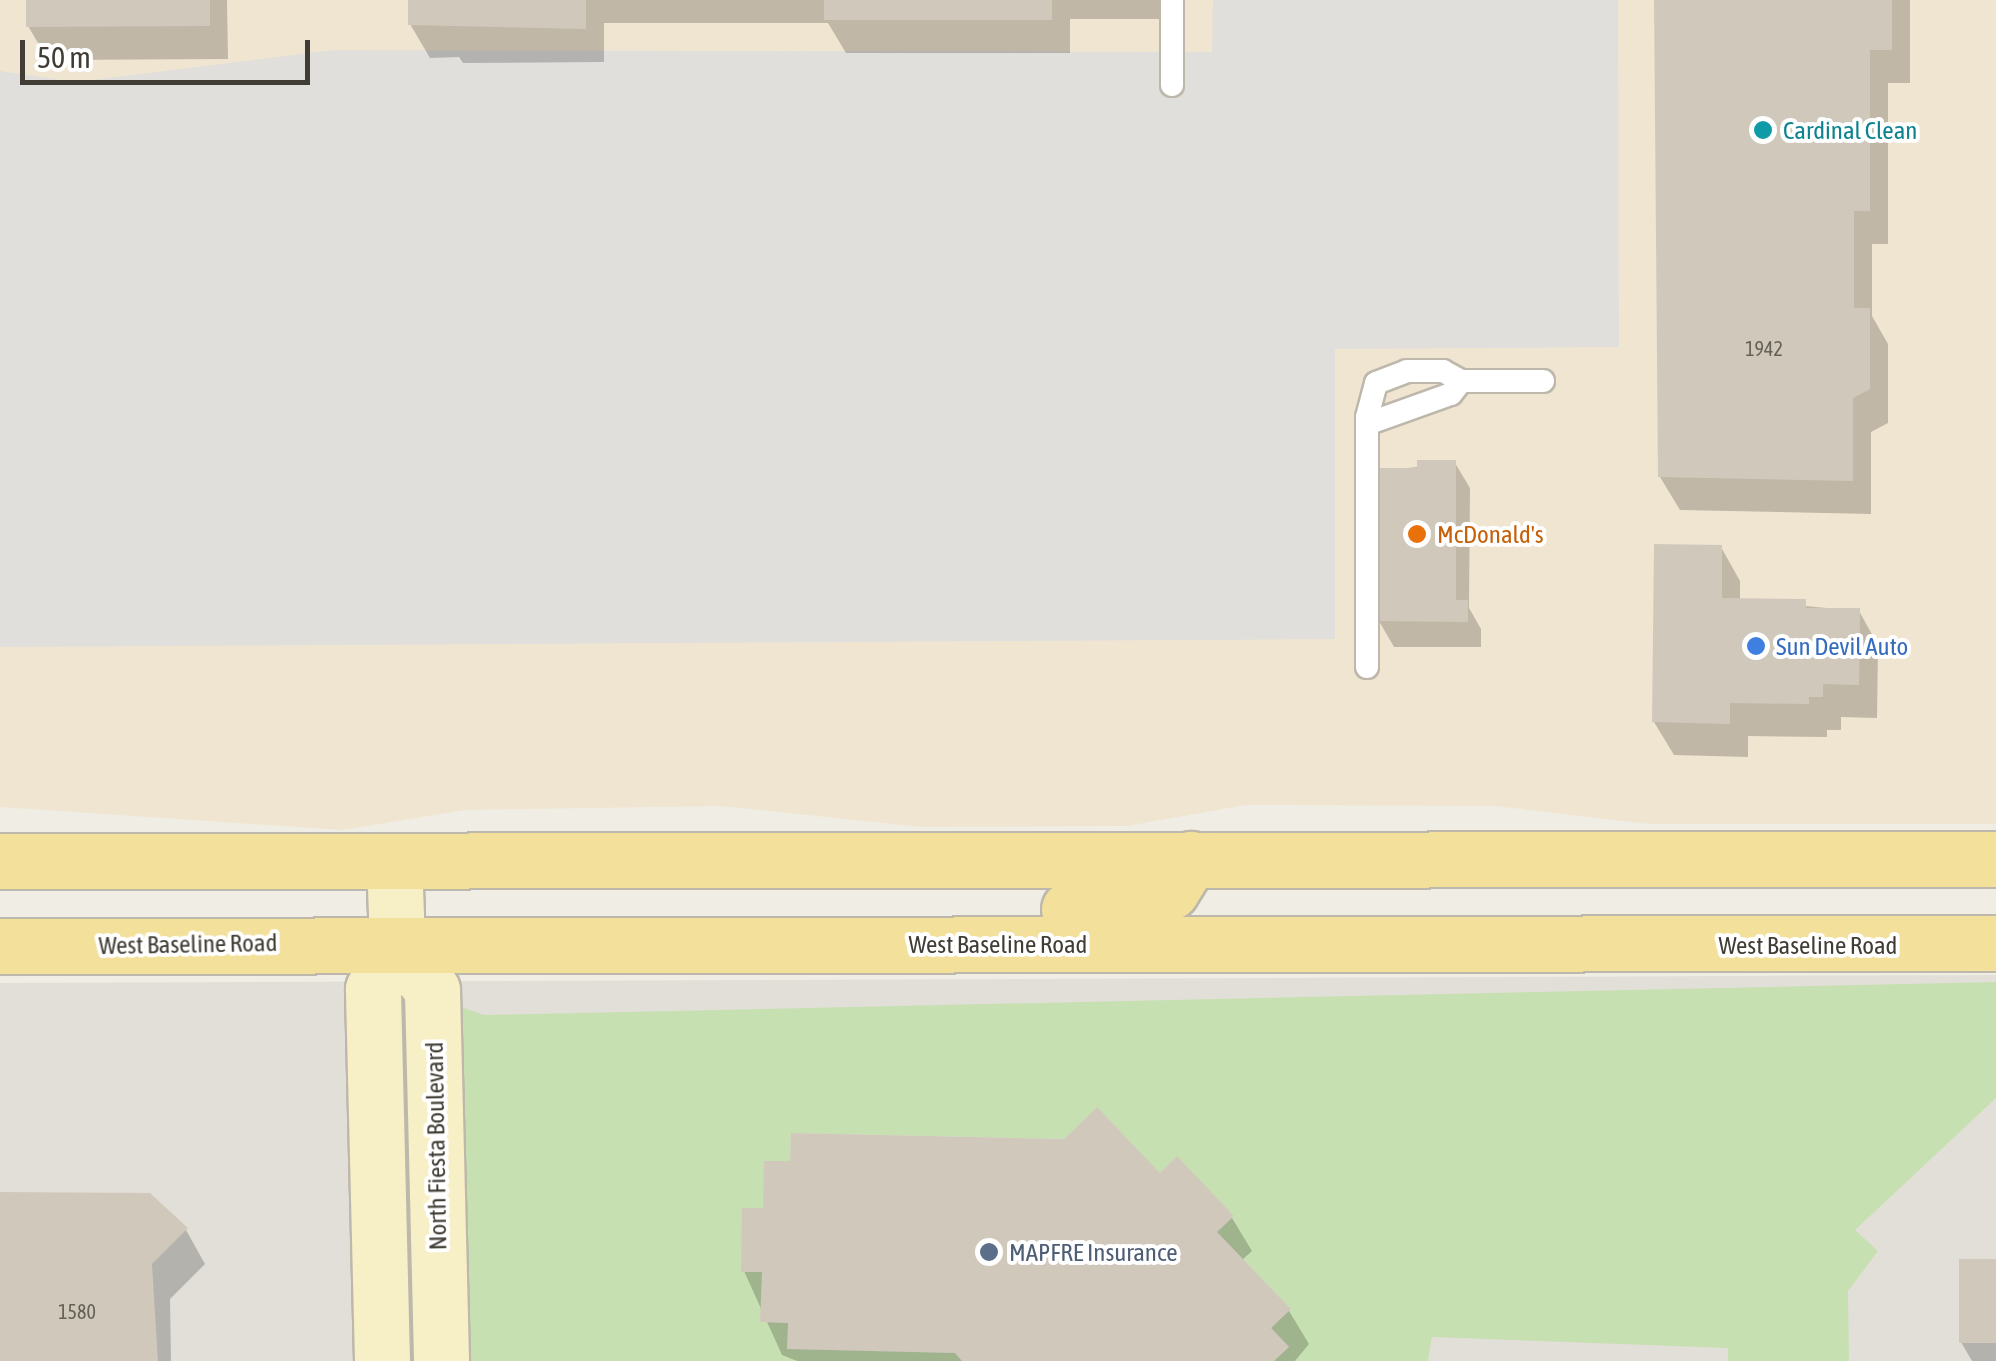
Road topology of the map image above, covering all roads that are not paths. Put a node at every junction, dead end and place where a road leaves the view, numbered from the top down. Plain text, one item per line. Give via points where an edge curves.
1 (1172, 0) edge
2 (1172, 85) dead end
3 (1460, 381) junction
4 (1542, 381) dead end
5 (1367, 424) junction
6 (1367, 667) dead end
7 (1996, 858) edge
8 (1192, 859) junction
9 (0, 861) edge
10 (394, 862) junction
11 (397, 942) junction
12 (1996, 943) edge
13 (779, 944) junction
14 (0, 946) edge
15 (382, 1361) edge
16 (440, 1361) edge

1 - 2 lane
3 - 4 lane
3 - 5 lane via 1452,394
3 - 5 lane via 1443,370 1387,375 1368,400
5 - 6 lane
7 - 8 main road
8 - 10 main road
8 - 13 main road via 1171,891 1144,906 976,909
9 - 10 main road
10 - 11 street
11 - 13 main road, West Baseline Road
11 - 14 main road, West Baseline Road
11 - 15 street via 372,989
11 - 16 street, North Fiesta Boulevard via 432,990
12 - 13 main road, West Baseline Road

